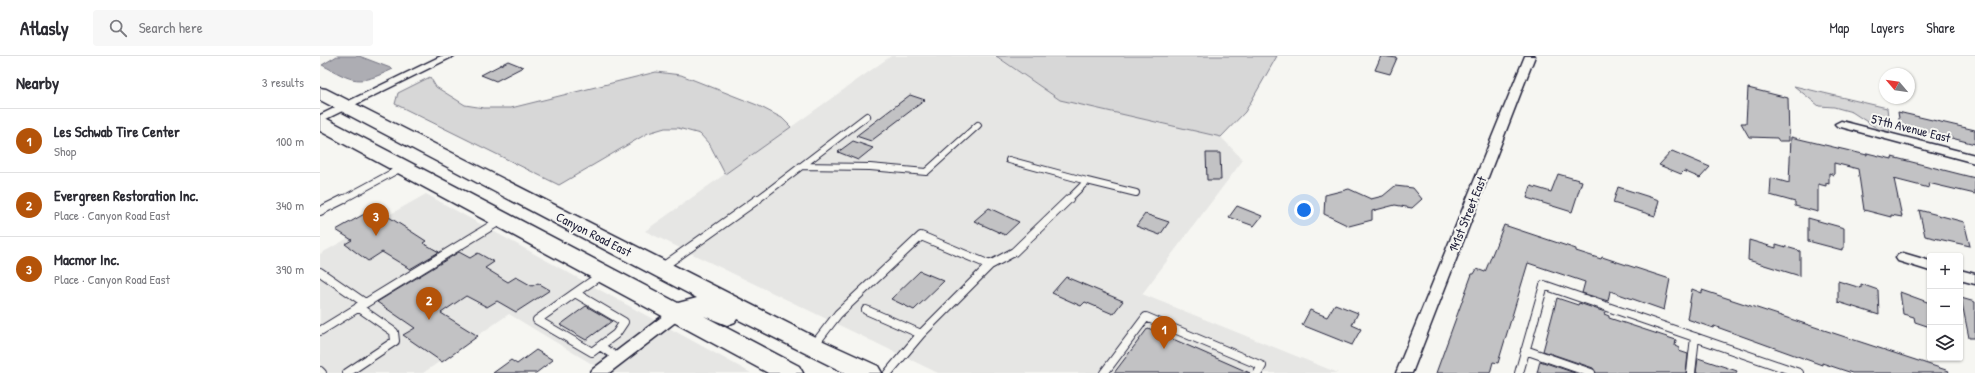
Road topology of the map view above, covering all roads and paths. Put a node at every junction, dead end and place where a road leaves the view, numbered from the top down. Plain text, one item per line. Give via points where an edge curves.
1 (1530, 56) edge
2 (443, 57) edge
3 (320, 93) edge
4 (345, 106) junction
5 (867, 116) dead end
6 (320, 119) edge
7 (320, 123) edge
8 (1841, 124) dead end
9 (978, 125) dead end
10 (1975, 159) edge
11 (1009, 160) dead end
12 (801, 166) junction
13 (403, 167) junction
14 (1087, 181) junction
15 (1136, 193) dead end
16 (320, 211) edge
17 (501, 220) junction
18 (1903, 258) dead end
19 (990, 265) junction
20 (1927, 265) edge
21 (660, 268) junction
22 (320, 272) edge
23 (602, 273) junction
24 (1963, 276) edge
25 (1975, 279) edge
26 (575, 293) junction
27 (361, 305) junction
28 (866, 310) dead end
29 (676, 313) junction
30 (320, 331) edge
31 (921, 334) junction
32 (1695, 337) junction
33 (600, 346) junction
34 (812, 347) junction
35 (1525, 350) junction
36 (618, 358) junction
37 (320, 371) edge
38 (322, 373) edge
39 (347, 373) edge
40 (598, 373) edge
41 (790, 373) edge
42 (869, 373) edge
43 (888, 373) edge
44 (1104, 373) edge
45 (1258, 373) edge
46 (1404, 373) edge
47 (1519, 373) edge
48 (1591, 373) edge
49 (1691, 373) edge
50 (1799, 373) edge

1 - 46 street, 141st Street East
2 - 4 street
3 - 4 main road, Canyon Road East
4 - 6 street
4 - 21 main road, Canyon Road East
5 - 12 lane
7 - 13 main road
8 - 10 street, 57th Avenue East
9 - 12 lane via 926,172 870,166
11 - 14 lane
12 - 21 lane
13 - 16 lane
13 - 17 main road
14 - 15 lane
14 - 19 lane via 1014,252
17 - 23 main road
17 - 27 lane
18 - 20 street
19 - 31 lane
19 - 34 lane via 922,236 838,314
21 - 34 main road, Canyon Road East
22 - 27 lane
23 - 26 lane
23 - 29 main road
24 - 25 street
26 - 33 lane via 624,322 620,332
26 - 33 lane via 537,320 592,352
27 - 30 lane
27 - 39 lane via 394,332 395,341
28 - 31 lane
29 - 34 main road via 689,307 701,306
29 - 36 street
29 - 41 main road
31 - 43 lane
32 - 35 lane via 1544,285
32 - 49 lane
32 - 50 lane
33 - 36 lane
34 - 42 main road, Canyon Road East
35 - 47 lane
35 - 48 lane
36 - 40 street
37 - 38 lane
44 - 45 lane via 1146,317 1262,366

